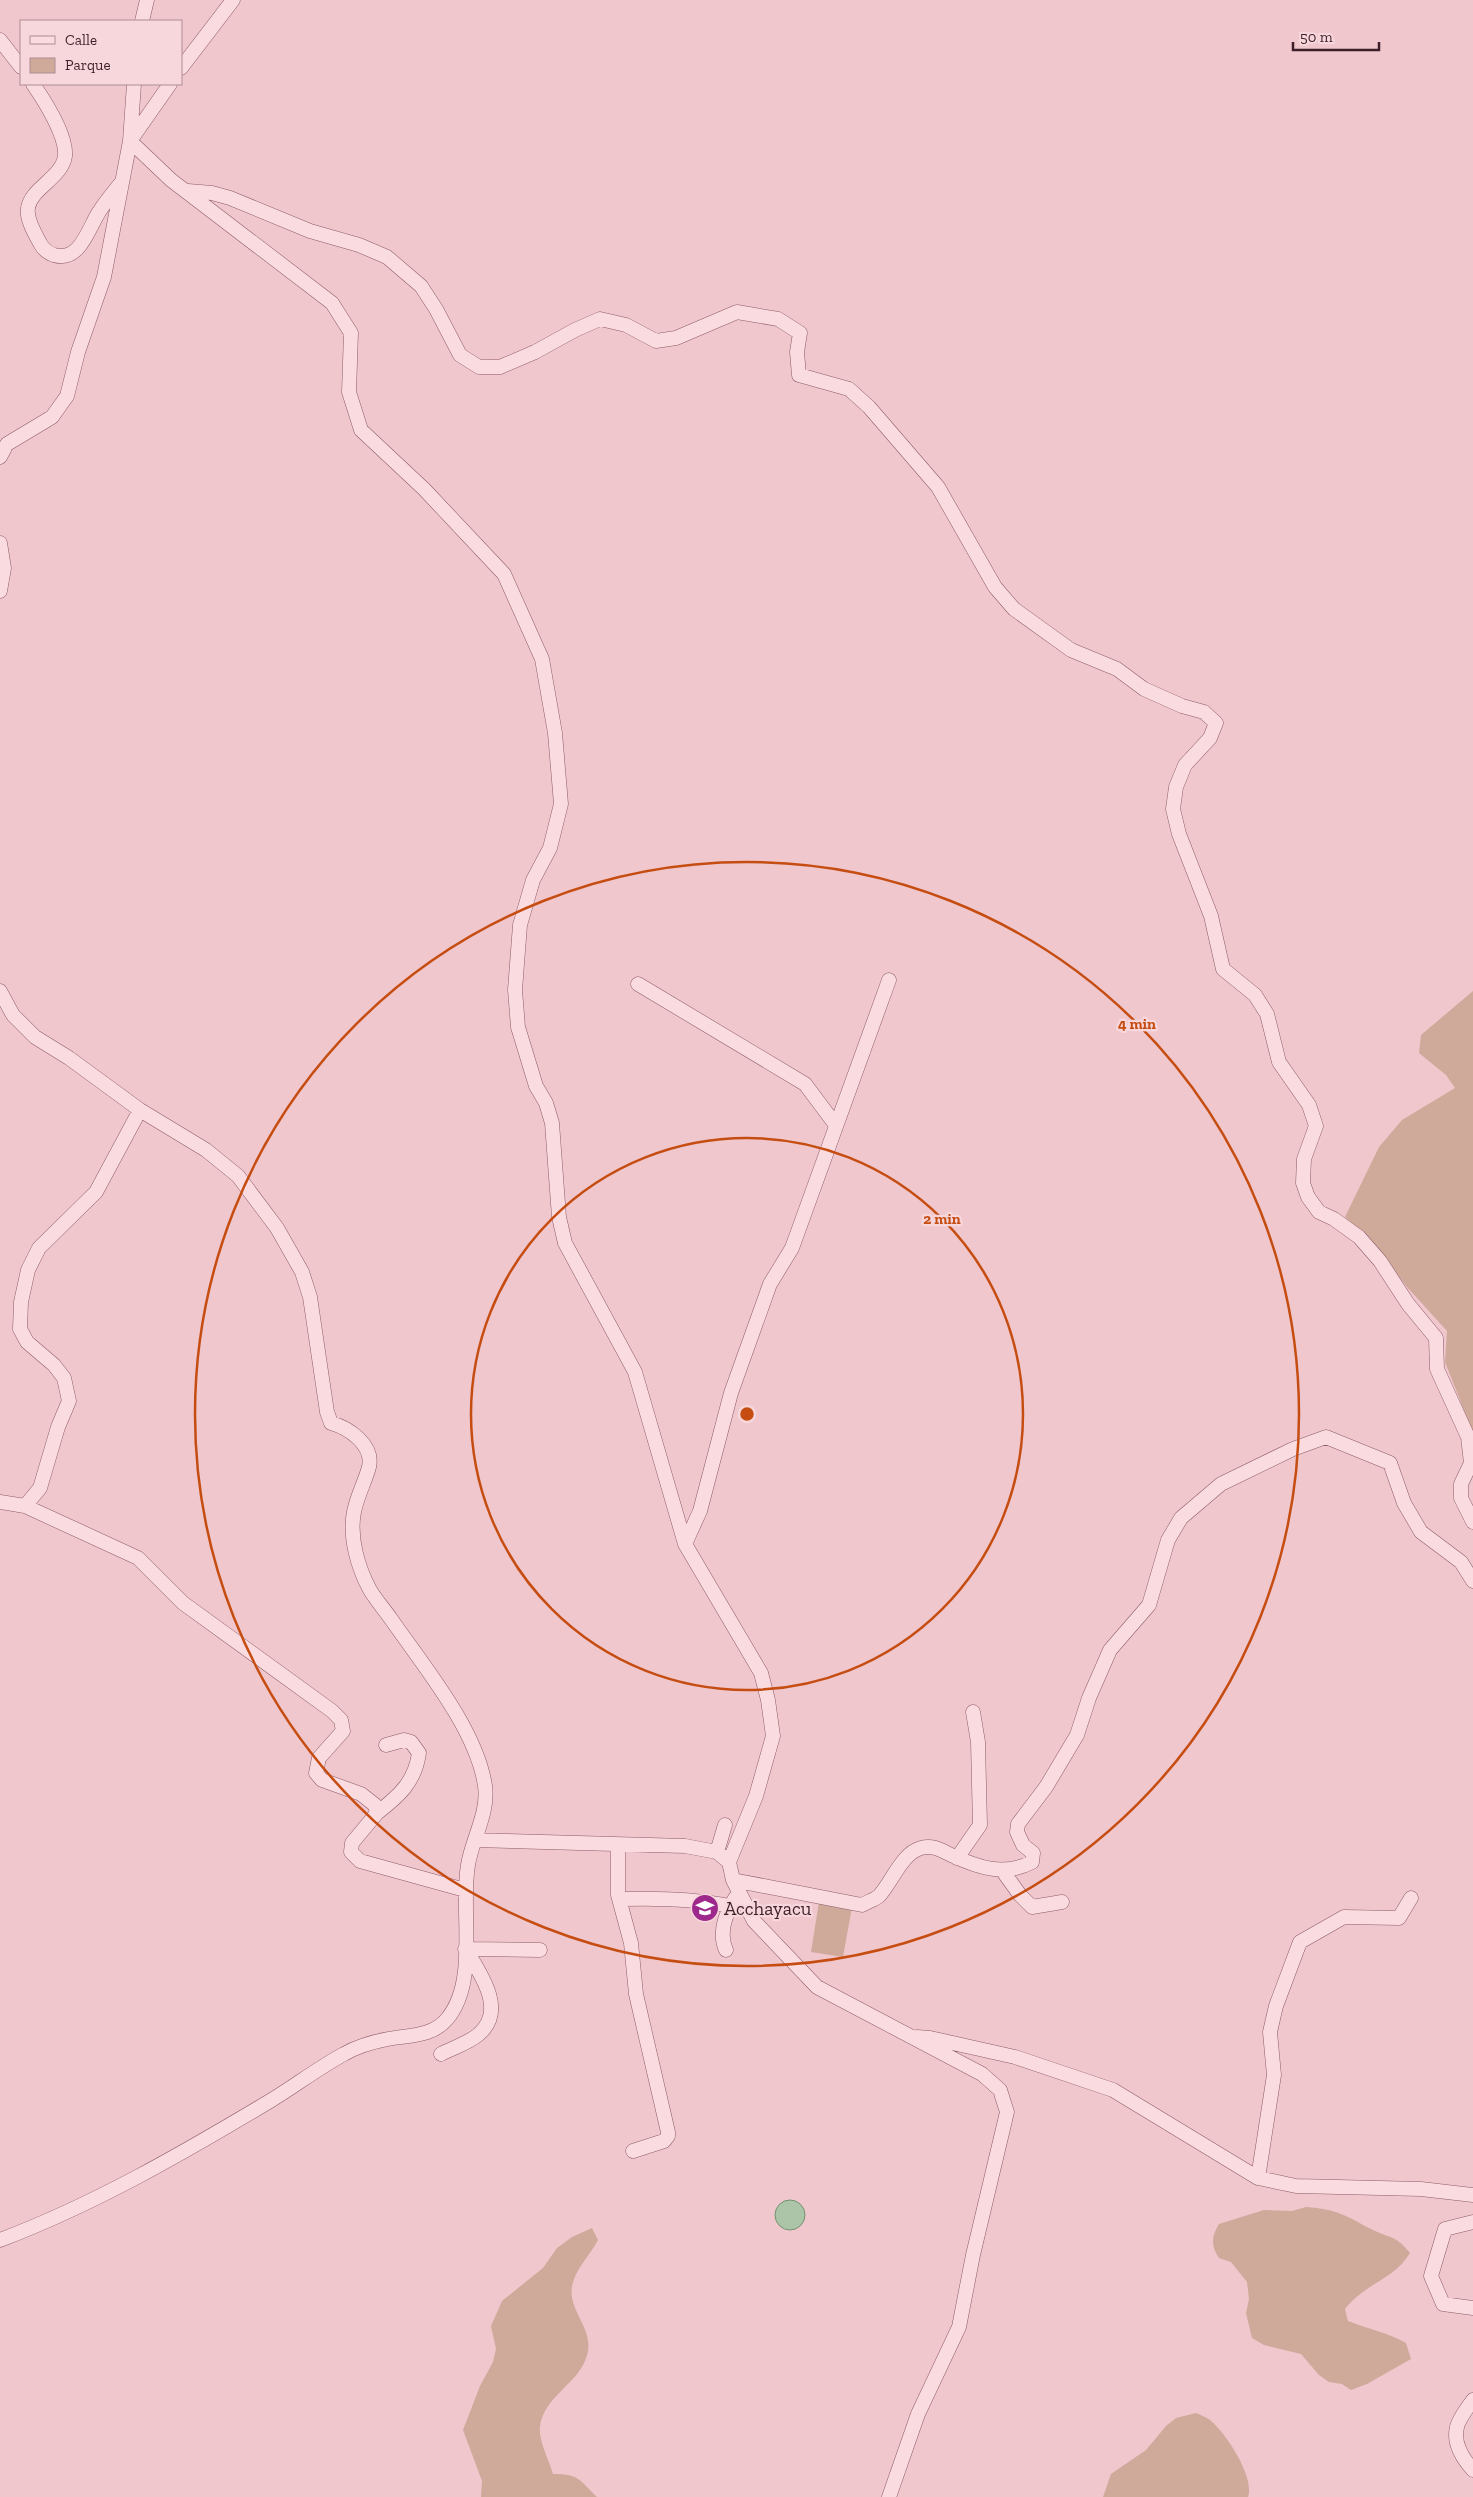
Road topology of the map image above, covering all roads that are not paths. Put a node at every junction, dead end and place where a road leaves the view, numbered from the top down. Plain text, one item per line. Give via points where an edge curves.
1 (147, 0) edge
2 (233, 0) edge
3 (142, 20) edge
4 (0, 40) edge
5 (20, 66) edge
6 (182, 67) edge
7 (34, 85) edge
8 (134, 85) edge
9 (169, 85) edge
10 (130, 141) junction
11 (122, 182) junction
12 (188, 191) junction
13 (0, 457) edge
14 (0, 543) edge
15 (0, 591) edge
16 (889, 980) dead end
17 (638, 984) dead end
18 (0, 991) edge
19 (140, 1110) junction
20 (835, 1124) junction
21 (0, 1502) edge
22 (25, 1506) junction
23 (1473, 1522) edge
24 (685, 1544) junction
25 (1473, 1581) edge
26 (973, 1712) dead end
27 (386, 1745) dead end
28 (377, 1813) junction
29 (726, 1826) dead end
30 (475, 1840) junction
31 (618, 1845) junction
32 (717, 1852) junction
33 (957, 1858) junction
34 (729, 1862) junction
35 (1002, 1870) junction
36 (735, 1886) junction
37 (465, 1890) junction
38 (1411, 1898) dead end
39 (623, 1899) dead end
40 (1062, 1902) dead end
41 (730, 1906) junction
42 (465, 1949) junction
43 (540, 1950) dead end
44 (726, 1950) dead end
45 (911, 2037) junction
46 (441, 2054) dead end
47 (633, 2151) dead end
48 (1258, 2178) junction
49 (1473, 2195) edge
50 (1473, 2222) edge
51 (0, 2240) edge
52 (1473, 2308) edge
53 (1473, 2400) edge
54 (1473, 2470) edge
55 (889, 2497) edge

1 - 3 street
2 - 6 street
4 - 5 street
7 - 11 street via 64,147 65,157 59,171 31,200 28,208 42,247 57,256 65,256 79,248 99,212
8 - 10 street
9 - 10 street
10 - 11 street
10 - 12 street via 171,180
11 - 13 street via 104,277 78,352 67,396 52,417 7,444
12 - 23 street via 230,198 387,258 421,286 460,354 478,367 500,367 600,319 626,325 656,341 676,338 737,312 778,319 800,333 797,352 799,375 849,389 869,407 938,488 995,587 1014,609 1071,650 1117,669 1144,689 1204,712 1216,723 1210,738 1185,765 1176,787 1173,809 1179,834 1211,916 1223,969 1255,995 1267,1014 1279,1062 1309,1105 1316,1126 1304,1159 1303,1183 1308,1197 1319,1212 1334,1218 1359,1237 1436,1338 1437,1369 1468,1437 1471,1463 1460,1484 1461,1498
12 - 24 street via 332,303 351,333 349,392 361,430 424,489 504,574 542,659 555,733 561,804 550,848 533,880 520,925 515,990 518,1027 536,1086 552,1123 559,1217 565,1244 635,1372
14 - 15 street via 4,568
16 - 20 street
17 - 20 street via 805,1084
18 - 19 street via 13,1015 35,1037
19 - 22 street via 96,1192 39,1248 28,1270 21,1302 20,1329 27,1342 64,1378 69,1401 40,1488
19 - 30 street via 206,1150 238,1176 277,1228 302,1272 310,1297 331,1423 343,1426 361,1441 368,1452 370,1465 354,1513 353,1541 360,1566 370,1590 430,1674 472,1742 486,1787 483,1816
20 - 24 street via 792,1248 770,1284 732,1393 700,1511
21 - 22 street
22 - 28 street via 138,1558 183,1603 332,1711 342,1720 342,1731 319,1758 316,1773 322,1780 361,1794 375,1805
24 - 34 street via 761,1673 773,1736 756,1796
25 - 35 street via 1461,1562 1421,1532 1404,1503 1390,1463 1358,1450 1326,1438 1294,1449 1222,1484 1181,1518 1168,1540 1148,1605 1110,1650 1077,1734 1046,1787 1018,1824 1022,1845 1033,1853 1032,1862 1014,1870
26 - 33 street via 978,1742 980,1826
27 - 28 street via 404,1740 411,1742 419,1753 416,1771 404,1788
28 - 37 street via 352,1843 351,1852 360,1861
29 - 32 street
30 - 31 street
30 - 37 street via 468,1862
31 - 32 street via 685,1846
31 - 47 street via 618,1895 631,1943 636,1994 668,2132 664,2141
32 - 34 street
33 - 35 street via 982,1869
33 - 36 street via 933,1847 920,1848 907,1855 877,1897 862,1905
34 - 36 street
35 - 40 street via 1032,1906
36 - 41 street
36 - 45 street via 754,1921 817,1987
37 - 42 street
38 - 48 street via 1399,1918 1344,1917 1300,1942 1276,2006 1270,2032 1274,2075
39 - 41 street via 669,1899
41 - 44 street via 722,1942
42 - 43 street
42 - 46 street via 489,1992 491,2016 480,2034
42 - 51 street via 462,1987 446,2021 421,2035 366,2044 345,2053 134,2179
45 - 48 street via 930,2038 1014,2057 1113,2090
45 - 55 street via 982,2074 1000,2090 1007,2112 959,2327 918,2414
48 - 49 street via 1296,2186 1421,2189
50 - 52 street via 1445,2230 1431,2276 1443,2304
53 - 54 street via 1457,2427 1459,2447

